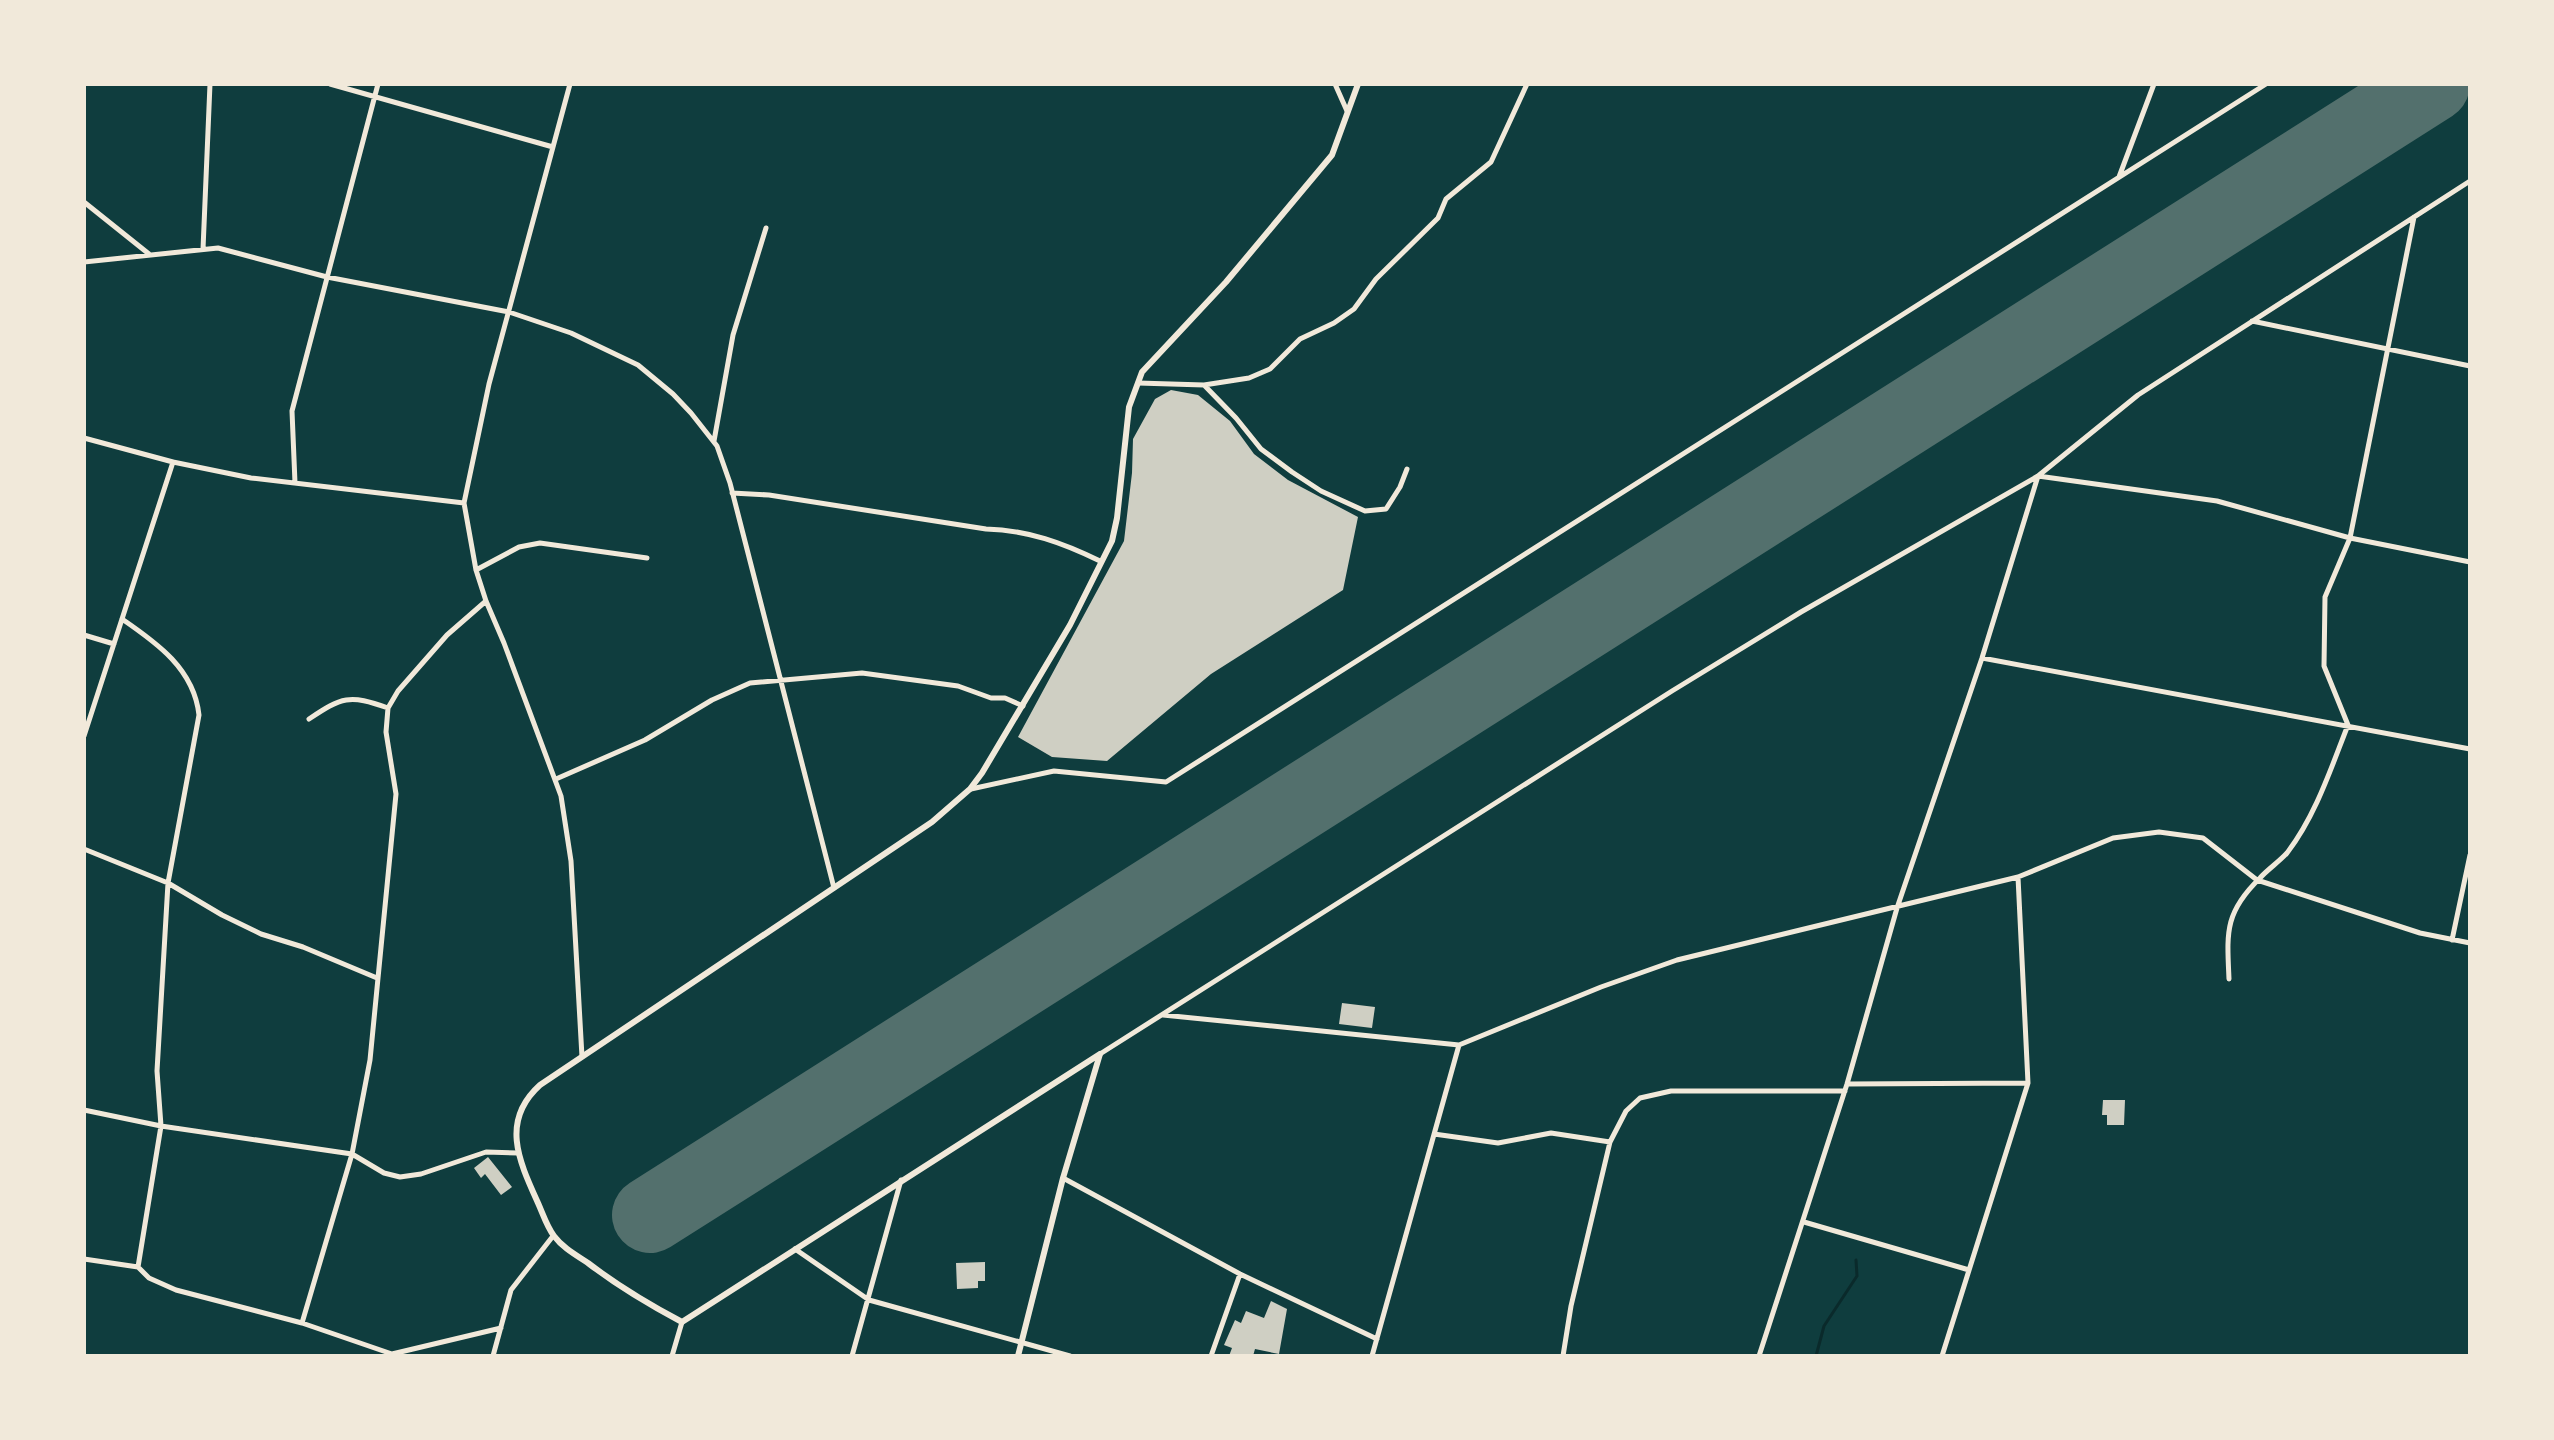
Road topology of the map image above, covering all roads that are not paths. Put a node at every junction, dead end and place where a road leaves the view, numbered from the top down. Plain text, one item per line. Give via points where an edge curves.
1 (210, 84) edge
2 (330, 84) edge
3 (378, 84) edge
4 (570, 84) edge
5 (1335, 84) edge
6 (1358, 84) edge
7 (1527, 84) edge
8 (2154, 84) edge
9 (2266, 84) edge
10 (375, 97) junction
11 (1348, 112) junction
12 (553, 147) junction
13 (2118, 179) junction
14 (2470, 181) edge
15 (84, 202) edge
16 (2414, 217) junction
17 (766, 228) dead end
18 (203, 249) junction
19 (150, 255) junction
20 (84, 262) edge
21 (327, 277) junction
22 (509, 312) junction
23 (2252, 321) junction
24 (2387, 349) junction
25 (2470, 366) edge
26 (1137, 383) junction
27 (1204, 385) junction
28 (84, 438) edge
29 (714, 442) junction
30 (173, 462) junction
31 (1407, 469) dead end
32 (2038, 476) junction
33 (295, 483) junction
34 (732, 493) junction
35 (464, 503) junction
36 (2350, 538) junction
37 (647, 558) dead end
38 (1100, 561) junction
39 (2470, 562) edge
40 (476, 570) junction
41 (486, 601) junction
42 (122, 619) junction
43 (84, 635) edge
44 (114, 644) junction
45 (1982, 658) junction
46 (782, 679) junction
47 (1024, 706) junction
48 (388, 708) junction
49 (309, 719) dead end
50 (2348, 725) junction
51 (84, 736) edge
52 (2470, 749) edge
53 (556, 779) junction
54 (970, 789) junction
55 (84, 849) edge
56 (2470, 855) edge
57 (2018, 877) junction
58 (2257, 880) junction
59 (168, 883) junction
60 (834, 888) junction
61 (1897, 908) junction
62 (2452, 940) junction
63 (2470, 943) edge
64 (377, 978) junction
65 (2229, 979) dead end
66 (1161, 1015) junction
67 (1459, 1045) junction
68 (1100, 1054) junction
69 (582, 1057) junction
70 (2028, 1083) junction
71 (1846, 1088) junction
72 (84, 1110) edge
73 (161, 1126) junction
74 (1434, 1134) junction
75 (1610, 1142) junction
76 (518, 1153) junction
77 (352, 1154) junction
78 (1063, 1178) junction
79 (901, 1179) junction
80 (1804, 1222) junction
81 (553, 1236) junction
82 (795, 1249) junction
83 (84, 1259) edge
84 (138, 1267) junction
85 (1969, 1270) junction
86 (1240, 1274) junction
87 (869, 1300) junction
88 (682, 1322) junction
89 (302, 1323) junction
90 (501, 1328) junction
91 (1377, 1339) junction
92 (1021, 1342) junction
93 (493, 1356) edge
94 (672, 1356) edge
95 (852, 1356) edge
96 (1018, 1356) edge
97 (1070, 1356) edge
98 (1211, 1356) edge
99 (1372, 1356) edge
100 (1563, 1356) edge
101 (1759, 1356) edge
102 (1942, 1356) edge

1 - 18 street
2 - 10 street
3 - 10 street
4 - 12 street
5 - 11 street
6 - 11 street
7 - 27 street via 1491,162 1446,199 1438,218 1376,279 1354,309 1300,339 1270,369
8 - 13 street
9 - 13 street
10 - 12 street
10 - 21 street
11 - 26 street via 1332,155
12 - 22 street
13 - 54 street via 1166,782 1054,771
14 - 16 street
15 - 19 street
16 - 23 street
16 - 24 street
17 - 29 street via 733,335
18 - 19 street
18 - 21 street via 218,248
19 - 20 street
21 - 22 street
21 - 33 street via 292,411
22 - 29 street via 571,333 638,365 673,394
22 - 35 street
23 - 24 street
23 - 32 street via 2138,395
24 - 25 street
24 - 36 street
26 - 27 street
26 - 38 street via 1129,407 1117,518
27 - 31 street via 1261,449 1321,491 1365,511 1386,509
28 - 30 street
29 - 34 street
30 - 33 street
30 - 42 street
32 - 36 street via 2217,501
32 - 45 street
32 - 66 street via 1685,683
33 - 35 street
34 - 38 street via 1012,530 1059,541
34 - 46 street
35 - 40 street
36 - 39 street
36 - 50 street via 2325,597 2323,623 2324,666
37 - 40 street via 540,543 519,547
38 - 47 street
40 - 41 street
41 - 48 street via 447,635
41 - 53 street
42 - 44 street
42 - 59 street via 167,652 197,697 199,715
43 - 44 street
44 - 51 street
45 - 50 street
45 - 61 street
46 - 47 street via 862,673 958,686
46 - 53 street via 750,683 645,740
46 - 60 street
47 - 54 street
48 - 49 street via 363,699 336,701
48 - 64 street via 386,732 396,794
50 - 52 street
50 - 58 street via 2316,805 2286,853
53 - 69 street via 571,861
54 - 60 street via 932,822
55 - 59 street
56 - 62 street
57 - 58 street via 2113,838 2159,832 2203,838
57 - 61 street
57 - 70 street
58 - 62 street
58 - 65 street via 2236,908 2227,932
59 - 64 street via 261,934
59 - 73 street via 157,1071
60 - 69 street
61 - 67 street via 1677,960
61 - 71 street
62 - 63 street
64 - 77 street via 370,1060
66 - 67 street
66 - 68 street
67 - 74 street
68 - 78 street
68 - 79 street
69 - 76 street via 526,1100 517,1120
70 - 71 street
70 - 85 street
71 - 75 street via 1671,1091 1640,1098 1626,1111
71 - 80 street
72 - 73 street
73 - 77 street
73 - 84 street
74 - 75 street via 1498,1143 1551,1133
74 - 91 street
75 - 100 street
76 - 77 street via 486,1152 400,1177
76 - 81 street
77 - 89 street
78 - 86 street
78 - 92 street
79 - 82 street
79 - 87 street
80 - 85 street
80 - 101 street
81 - 88 street via 636,1298
81 - 90 street via 511,1290
82 - 87 street
82 - 88 street
83 - 84 street
84 - 89 street via 176,1290
85 - 102 street
86 - 91 street
86 - 98 street
87 - 92 street
87 - 95 street
88 - 94 street
89 - 90 street via 392,1354
90 - 93 street
91 - 99 street
92 - 96 street
92 - 97 street

